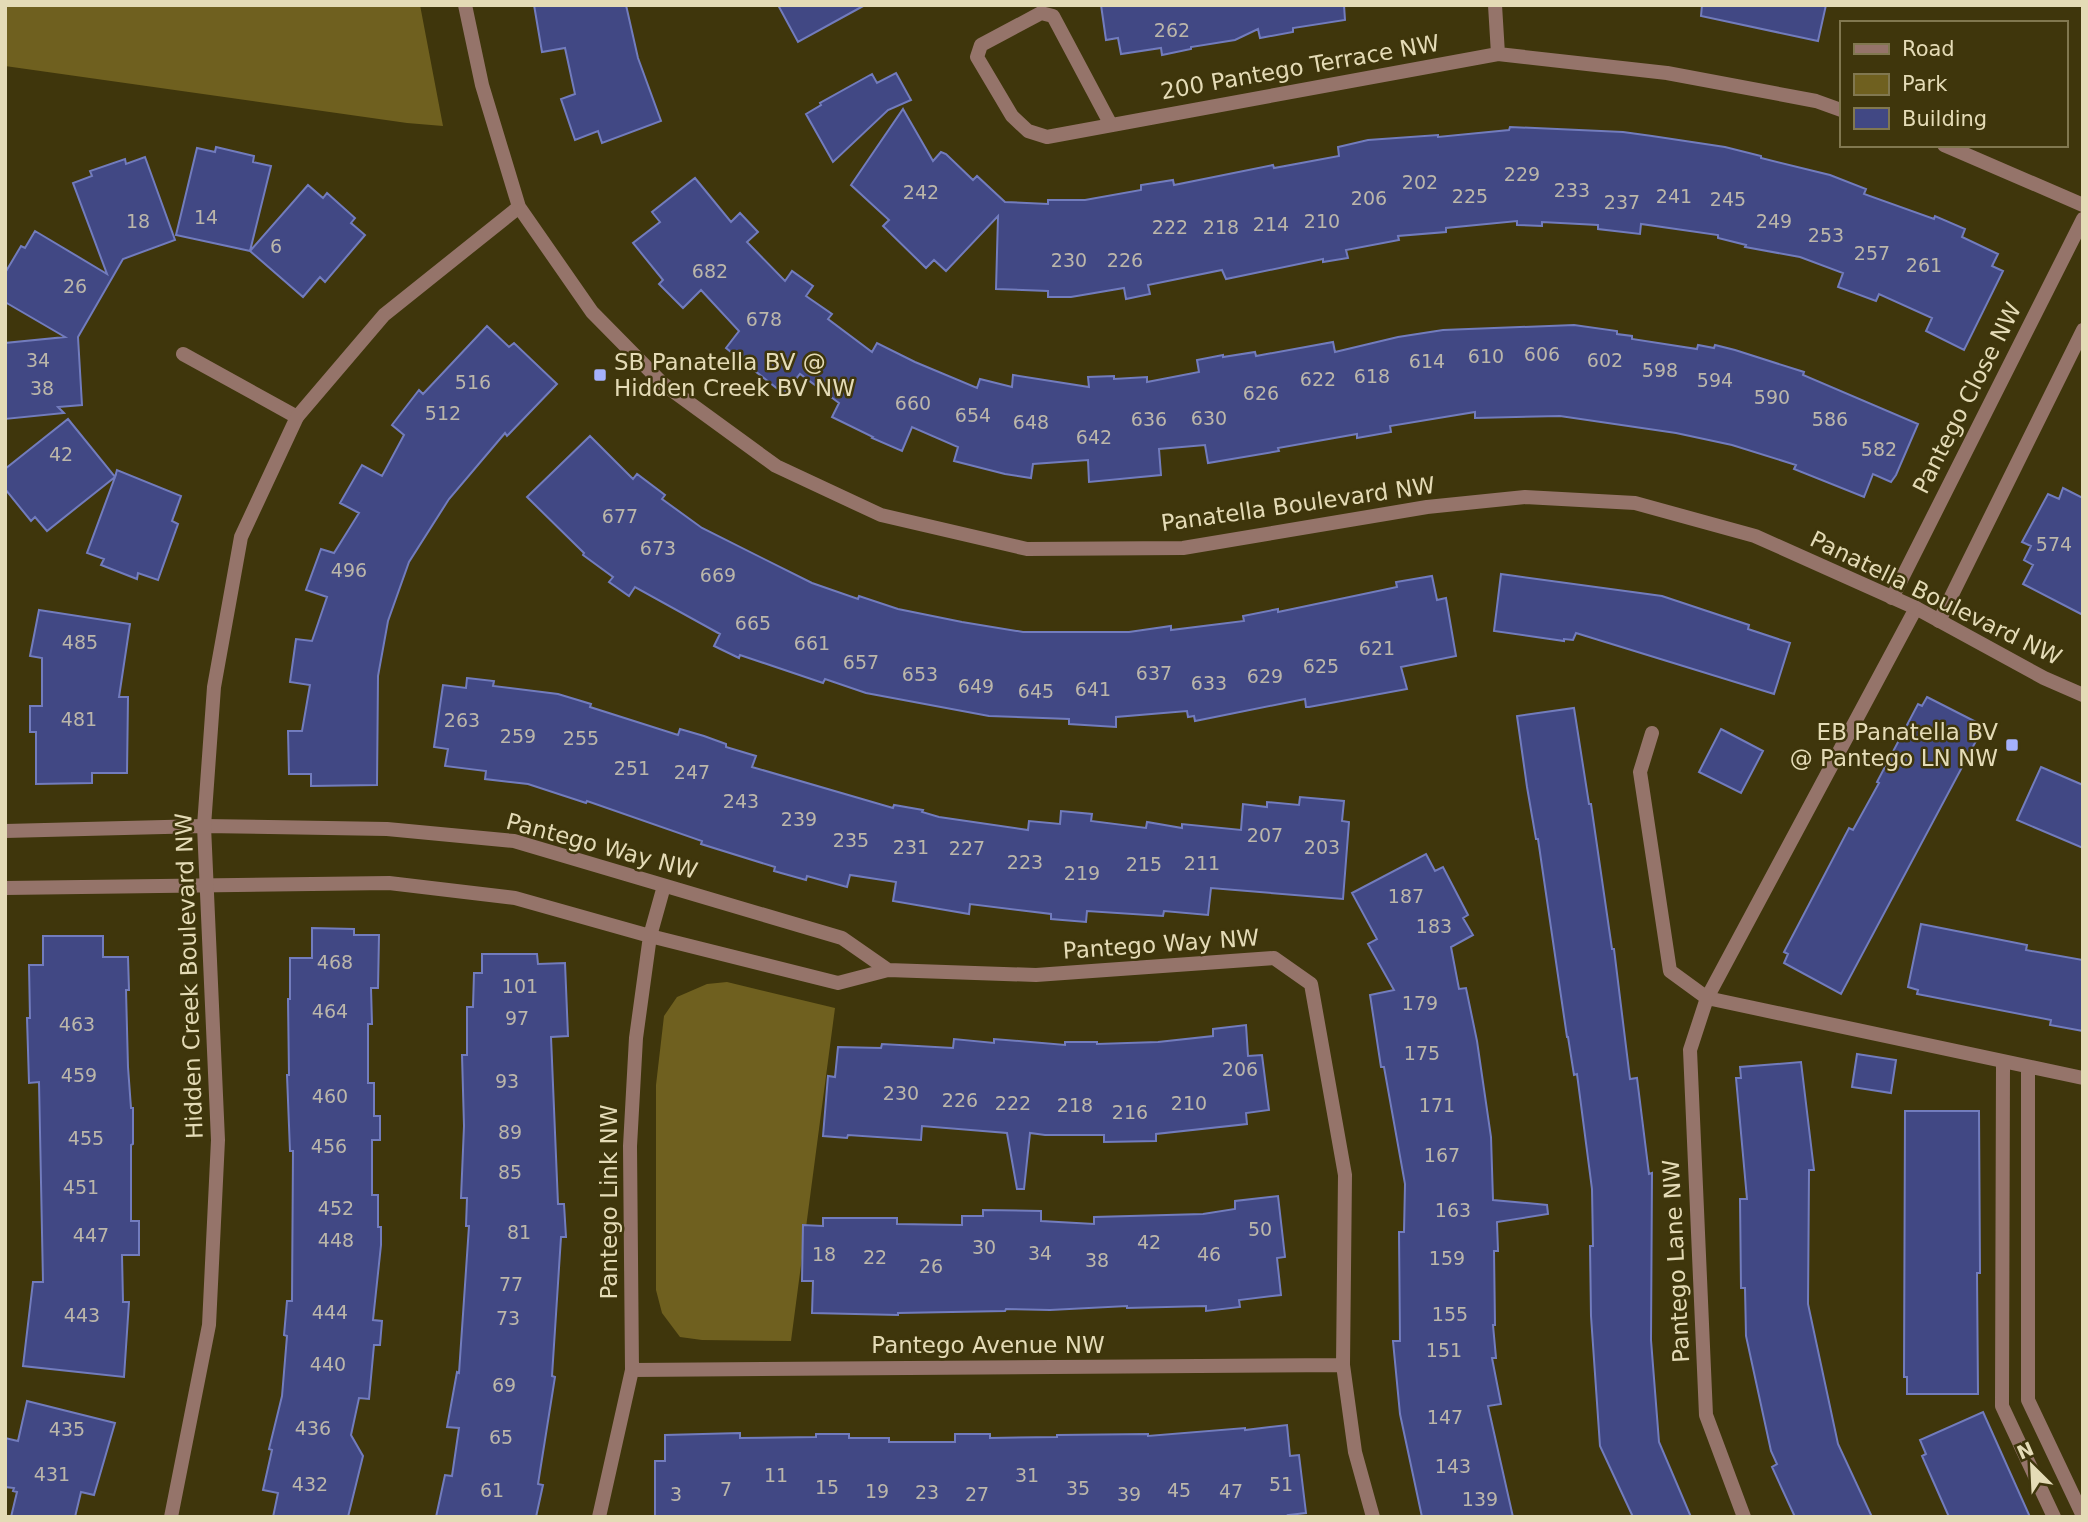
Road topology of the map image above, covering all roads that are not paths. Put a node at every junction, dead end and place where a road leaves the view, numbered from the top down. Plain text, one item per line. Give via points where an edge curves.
1 (465, 5) edge
2 (1494, 5) edge
3 (1498, 54) junction
4 (1840, 110) edge
5 (1111, 125) junction
6 (1949, 147) edge
7 (2083, 205) edge
8 (520, 206) junction
9 (2083, 219) edge
10 (2083, 330) edge
11 (183, 354) dead end
12 (298, 417) junction
13 (1892, 598) junction
14 (1916, 608) junction
15 (1939, 621) junction
16 (2083, 695) edge
17 (1652, 733) dead end
18 (204, 826) junction
19 (5, 831) edge
20 (205, 885) junction
21 (664, 886) junction
22 (5, 888) edge
23 (650, 936) junction
24 (888, 970) junction
25 (1707, 998) junction
26 (2003, 1062) junction
27 (2028, 1068) junction
28 (2083, 1078) edge
29 (1343, 1365) junction
30 (632, 1370) junction
31 (2083, 1516) edge
32 (172, 1517) edge
33 (599, 1517) edge
34 (1373, 1517) edge
35 (1744, 1517) edge
36 (2054, 1517) edge

1 - 8 street, Panatella Boulevard NW via 482,85
2 - 3 street
3 - 4 street via 1667,73
3 - 5 street, 200 Pantego Terrace NW
5 - 5 street, 200 Pantego Terrace NW via 1053,16 1041,13 981,45 977,57 1012,116 1028,131 1047,137
6 - 7 street
8 - 12 street, Hidden Creek Boulevard NW via 384,315
8 - 13 street, Panatella Boulevard NW via 592,312 662,383 776,466 881,515 1027,549 1183,548 1427,508 1525,497 1635,503 1755,536
9 - 13 street, Pantego Close NW
10 - 15 street
11 - 12 street
12 - 18 street, Hidden Creek Boulevard NW via 241,537 214,687
13 - 14 street, Panatella Boulevard NW
14 - 15 street, Panatella Boulevard NW
14 - 25 street, Pantego Lane NW
15 - 16 street, Panatella Boulevard NW
17 - 25 street via 1640,772 1670,971
18 - 19 street, Pantego Way NW
18 - 20 street, Hidden Creek Boulevard NW
18 - 21 street, Pantego Way NW via 387,829 514,841
20 - 22 street, Pantego Way NW
20 - 23 street, Pantego Way NW via 402,884 515,898
20 - 32 street, Hidden Creek Boulevard NW via 218,1140 209,1325
21 - 23 street, Pantego Link NW
21 - 24 street, Pantego Way NW via 842,938
23 - 24 street, Pantego Way NW via 838,983
23 - 30 street, Pantego Link NW via 636,1038 630,1146
24 - 29 street, Pantego Way NW via 1036,975 1274,958 1311,985 1345,1175
25 - 26 street
25 - 35 street, Pantego Lane NW via 1689,1050 1706,1415
26 - 27 street
26 - 36 street via 2002,1406
27 - 28 street
27 - 31 street via 2028,1400
29 - 30 street, Pantego Avenue NW
29 - 34 street, Pantego Way NW via 1355,1452
30 - 33 street, Pantego Link NW

